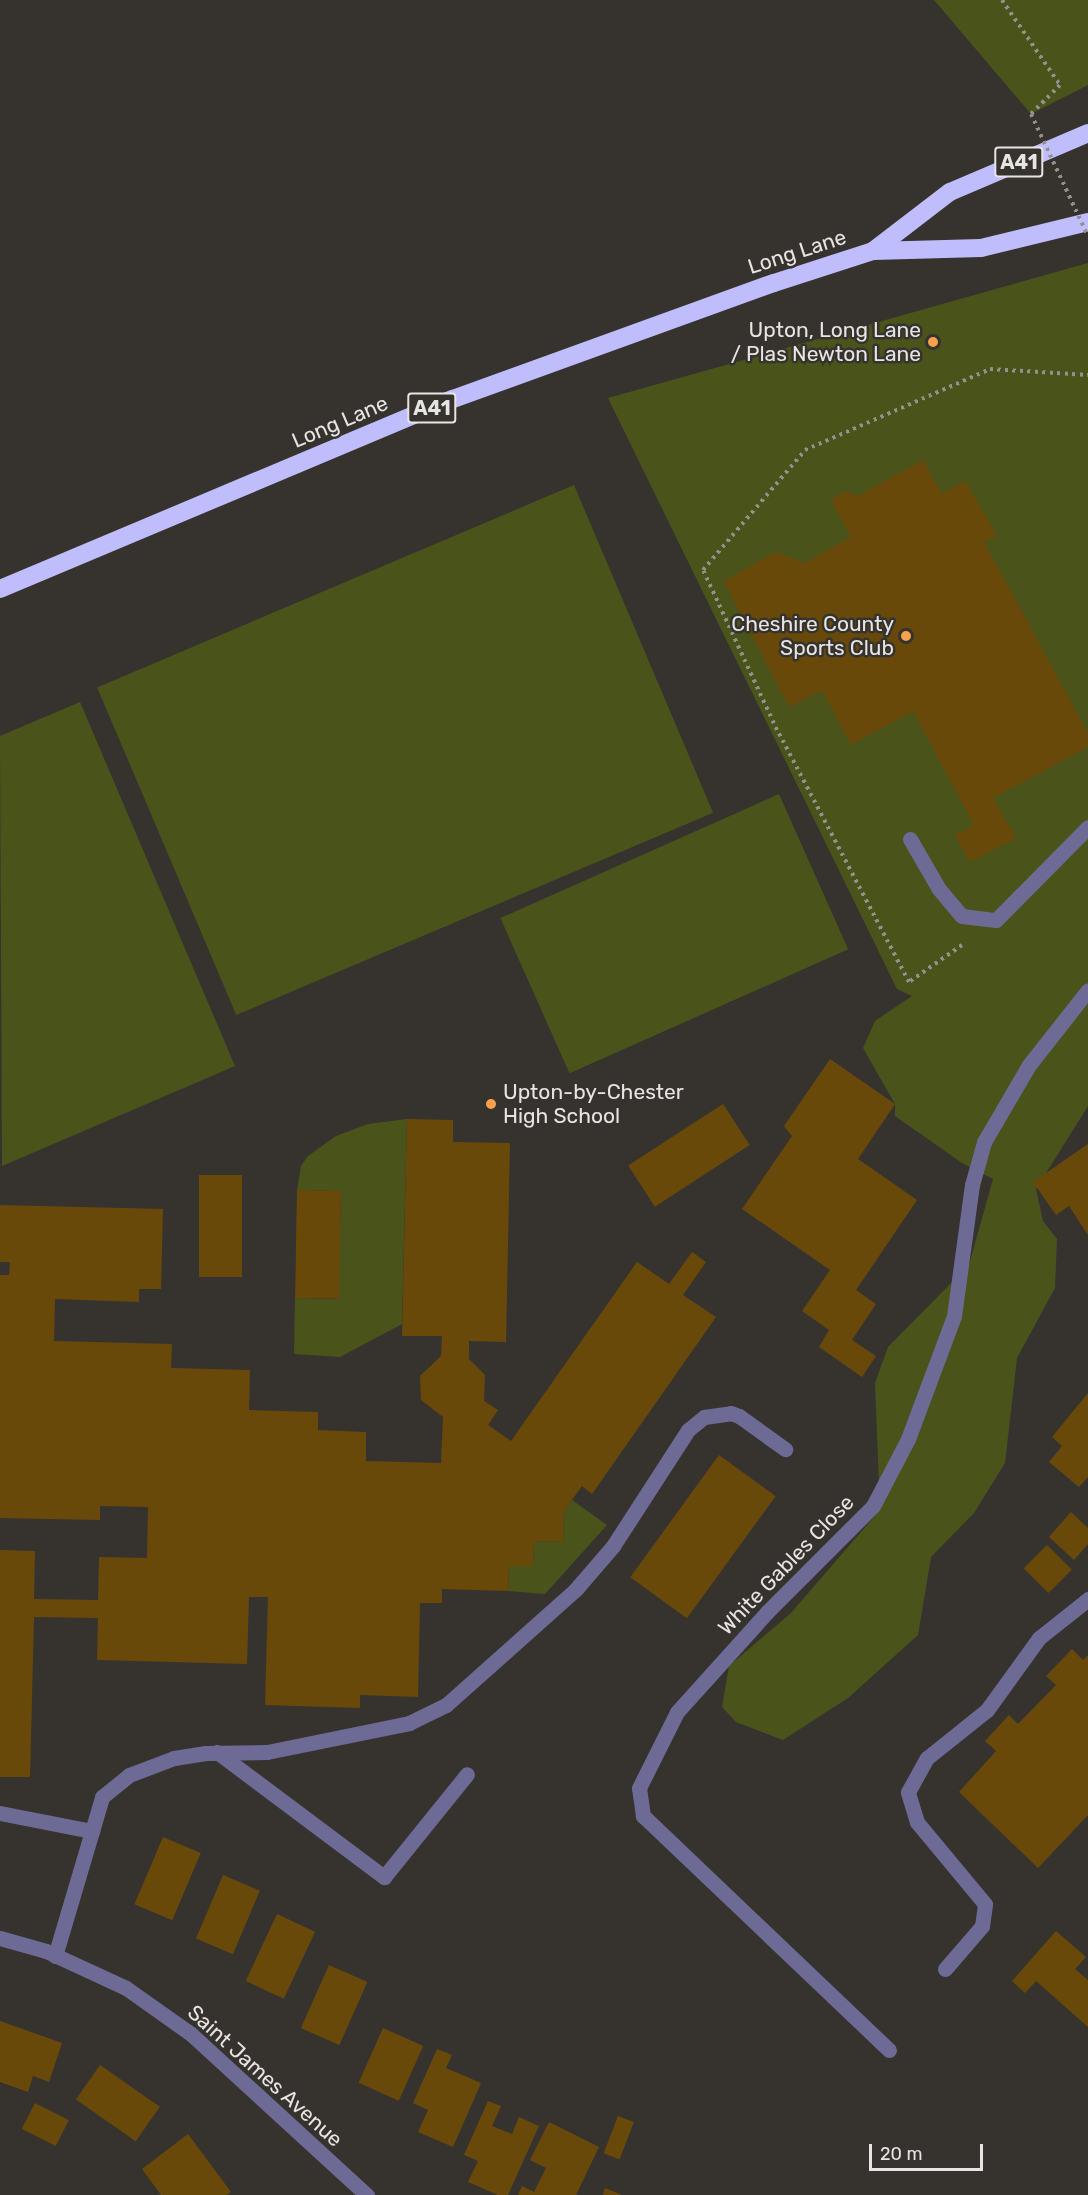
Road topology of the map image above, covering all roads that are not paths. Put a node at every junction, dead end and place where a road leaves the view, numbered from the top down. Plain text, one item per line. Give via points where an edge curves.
1 (1088, 133) edge
2 (1088, 222) edge
3 (873, 251) junction
4 (0, 589) edge
5 (1088, 827) edge
6 (910, 839) dead end
7 (1088, 990) edge
8 (785, 1449) dead end
9 (1088, 1599) edge
10 (217, 1752) junction
11 (467, 1774) dead end
12 (0, 1813) edge
13 (92, 1831) junction
14 (0, 1938) edge
15 (55, 1956) junction
16 (945, 1969) dead end
17 (889, 2050) dead end
18 (367, 2195) edge

1 - 3 highway, Long Lane / A41 via 950,192
2 - 3 highway, Long Lane / A41 via 981,248
3 - 4 highway, Long Lane / A41 via 453,399
5 - 6 street via 996,920 962,916 939,889
7 - 17 street, White Gables Close via 1029,1065 984,1142 972,1185 954,1316 908,1439 873,1506 767,1612 677,1712 639,1788 643,1816
8 - 10 street via 740,1416 730,1413 704,1417 688,1430 614,1546 576,1589 446,1705 409,1723 267,1752
9 - 16 street via 1039,1638 987,1710 927,1758 908,1792 917,1822 985,1904 982,1926
10 - 11 street via 384,1877
10 - 13 street via 174,1758 129,1775 102,1797
12 - 13 street
13 - 15 street
14 - 15 street, Saint James Avenue
15 - 18 street, Saint James Avenue via 126,1988 191,2034

